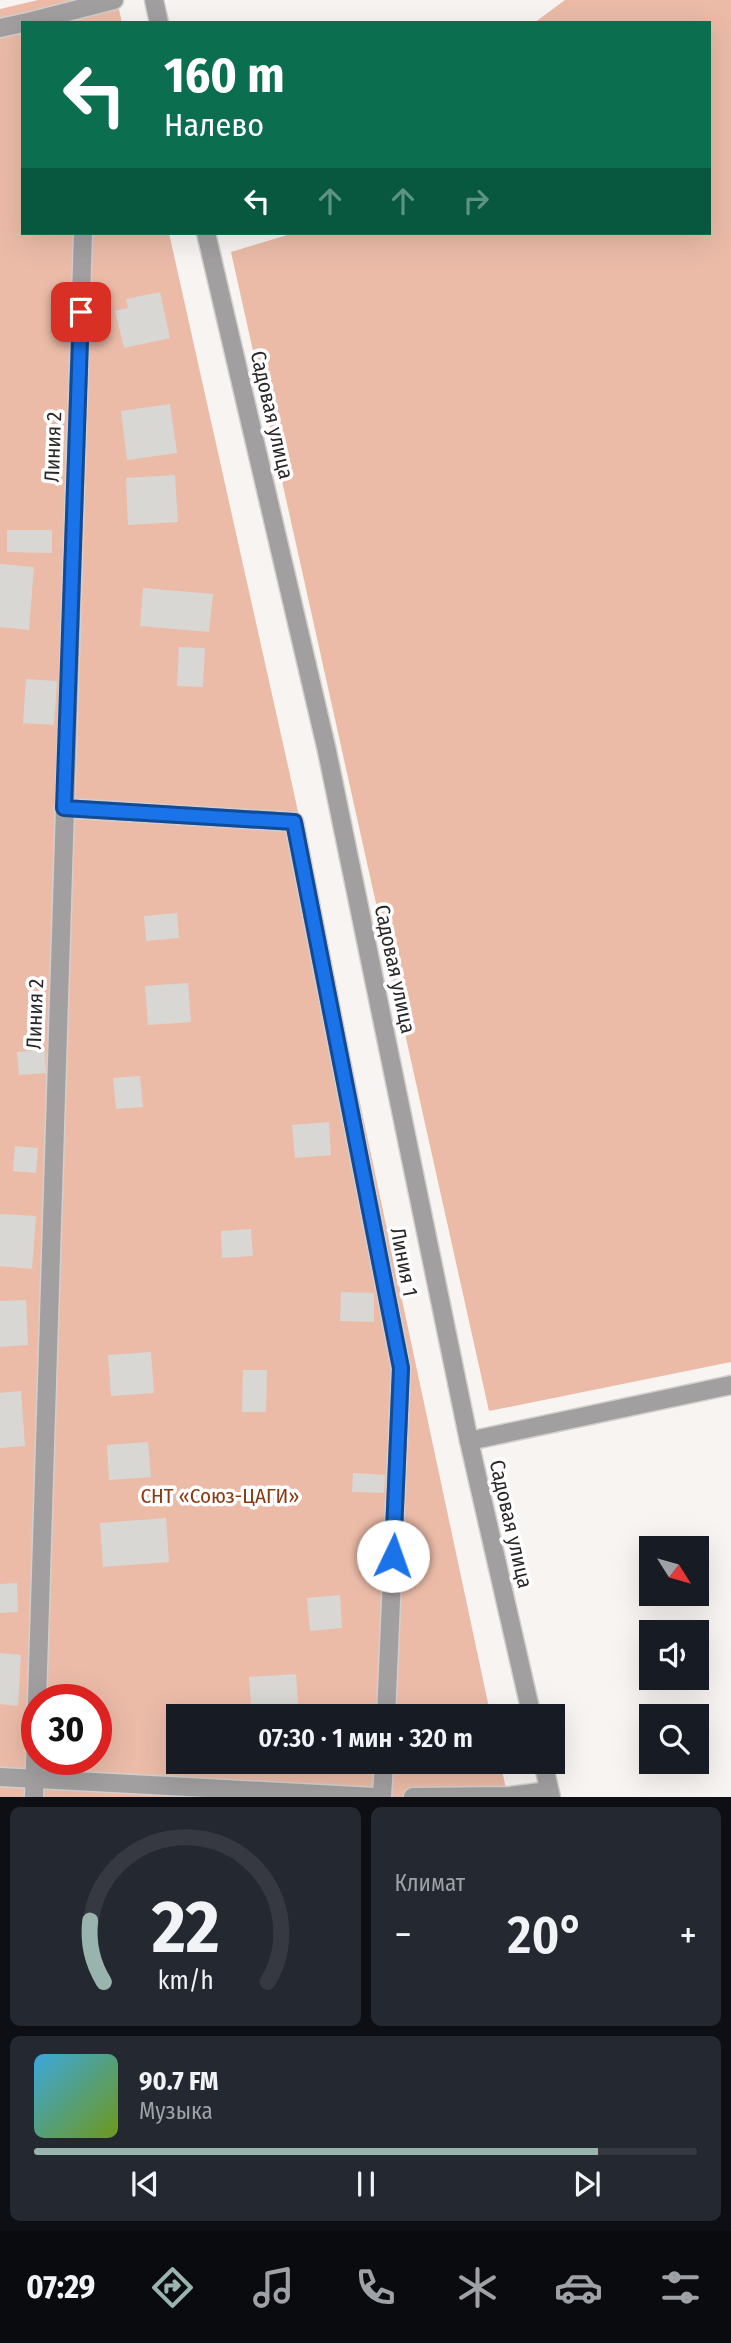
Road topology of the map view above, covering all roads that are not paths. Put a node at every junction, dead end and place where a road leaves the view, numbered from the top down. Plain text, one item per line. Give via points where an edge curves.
1 (114, 0) edge
2 (154, 0) edge
3 (91, 15) edge
4 (40, 21) edge
5 (159, 21) edge
6 (21, 23) edge
7 (0, 28) edge
8 (83, 235) edge
9 (206, 235) edge
10 (64, 808) junction
11 (731, 1385) edge
12 (469, 1441) junction
13 (387, 1704) edge
14 (529, 1704) edge
15 (383, 1774) edge
16 (546, 1774) edge
17 (0, 1777) edge
18 (34, 1777) junction
19 (550, 1794) edge
20 (34, 1797) edge
21 (375, 1797) edge
22 (382, 1797) edge
23 (413, 1797) edge

1 - 3 street
2 - 5 street
3 - 4 street
6 - 7 street
8 - 10 street, Линия 2
9 - 12 street, Садовая улица via 327,751
10 - 13 street, Линия 1 via 294,822 401,1368
10 - 18 street, Линия 2
11 - 12 street
12 - 14 street, Садовая улица
15 - 22 street
16 - 19 street
17 - 18 street
18 - 20 street, Линия 2
18 - 21 street
19 - 23 street

